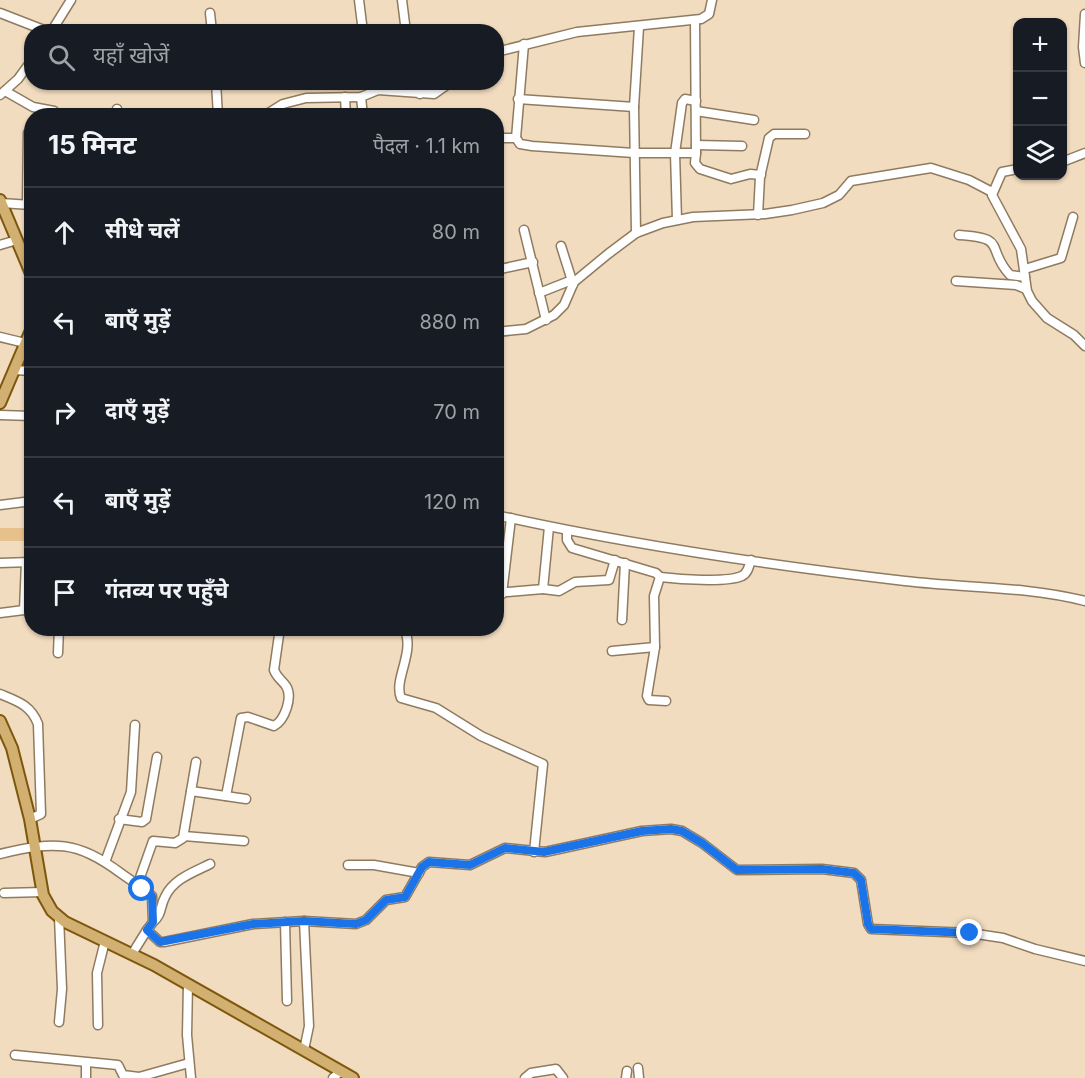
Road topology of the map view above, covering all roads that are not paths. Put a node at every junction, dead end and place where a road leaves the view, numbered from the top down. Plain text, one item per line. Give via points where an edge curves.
1 (71, 0) edge
2 (358, 0) edge
3 (402, 0) edge
4 (712, 0) edge
5 (0, 13) edge
6 (210, 13) dead end
7 (1085, 15) edge
8 (695, 20) junction
9 (29, 24) edge
10 (55, 24) edge
11 (211, 24) edge
12 (362, 24) edge
13 (405, 24) edge
14 (639, 27) junction
15 (524, 44) junction
16 (504, 50) edge
17 (1085, 63) edge
18 (24, 69) edge
19 (216, 90) edge
20 (372, 90) edge
21 (399, 90) edge
22 (419, 90) edge
23 (440, 90) edge
24 (2, 93) edge
25 (420, 94) junction
26 (345, 97) junction
27 (361, 97) junction
28 (518, 99) junction
29 (696, 101) junction
30 (634, 107) junction
31 (38, 108) edge
32 (218, 108) edge
33 (280, 108) edge
34 (346, 108) edge
35 (362, 108) edge
36 (696, 111) junction
37 (754, 120) dead end
38 (805, 134) dead end
39 (504, 138) edge
40 (516, 138) junction
41 (742, 146) dead end
42 (696, 149) junction
43 (634, 153) junction
44 (675, 153) junction
45 (1085, 153) edge
46 (1067, 160) edge
47 (1013, 170) edge
48 (761, 175) junction
49 (995, 186) junction
50 (1, 202) edge
51 (24, 204) edge
52 (758, 215) junction
53 (1073, 216) dead end
54 (676, 220) junction
55 (524, 230) dead end
56 (636, 233) junction
57 (959, 235) dead end
58 (17, 240) junction
59 (0, 245) edge
60 (561, 246) dead end
61 (24, 256) edge
62 (533, 262) junction
63 (504, 268) edge
64 (1025, 273) junction
65 (956, 281) dead end
66 (573, 282) junction
67 (1026, 289) junction
68 (540, 292) junction
69 (546, 320) junction
70 (504, 332) edge
71 (0, 337) edge
72 (24, 343) edge
73 (1085, 346) edge
74 (24, 348) edge
75 (14, 370) junction
76 (24, 371) edge
77 (0, 403) edge
78 (0, 416) edge
79 (24, 416) edge
80 (24, 502) edge
81 (0, 505) edge
82 (504, 517) edge
83 (511, 518) junction
84 (549, 526) junction
85 (567, 531) junction
86 (504, 555) edge
87 (615, 560) junction
88 (751, 560) junction
89 (24, 562) edge
90 (0, 563) edge
91 (625, 563) junction
92 (660, 577) junction
93 (543, 589) junction
94 (504, 593) edge
95 (1085, 601) edge
96 (24, 610) edge
97 (0, 613) edge
98 (622, 620) dead end
99 (59, 636) edge
100 (279, 636) edge
101 (406, 636) edge
102 (655, 647) junction
103 (612, 651) dead end
104 (58, 653) dead end
105 (0, 694) edge
106 (666, 701) dead end
107 (0, 721) edge
108 (135, 725) dead end
109 (157, 757) dead end
110 (196, 762) dead end
111 (191, 790) junction
112 (226, 796) junction
113 (246, 799) dead end
114 (30, 819) junction
115 (119, 819) junction
116 (184, 836) junction
117 (244, 841) dead end
118 (36, 846) junction
119 (534, 852) junction
120 (0, 854) edge
121 (105, 862) junction
122 (210, 864) dead end
123 (348, 865) dead end
124 (419, 873) junction
125 (138, 885) junction
126 (42, 892) junction
127 (4, 893) dead end
128 (59, 917) junction
129 (304, 921) junction
130 (153, 922) junction
131 (285, 922) junction
132 (147, 930) junction
133 (105, 941) junction
134 (132, 954) junction
135 (1085, 961) edge
136 (188, 984) junction
137 (287, 1001) dead end
138 (59, 1022) dead end
139 (98, 1025) dead end
140 (304, 1050) junction
141 (15, 1055) dead end
142 (86, 1063) junction
143 (189, 1063) junction
144 (638, 1068) dead end
145 (337, 1075) edge
146 (86, 1078) edge
147 (191, 1078) edge
148 (353, 1078) edge
149 (525, 1078) edge
150 (563, 1078) edge
151 (639, 1078) edge

1 - 10 street
2 - 12 street
3 - 13 street
4 - 8 street via 709,14
5 - 9 street
6 - 11 street
7 - 17 street
8 - 14 street
8 - 29 street
14 - 15 street via 577,32
14 - 30 street
15 - 16 street
15 - 28 street
18 - 24 street
19 - 32 street
20 - 27 street
21 - 25 street
22 - 25 street
23 - 25 street
24 - 31 street
26 - 27 street
26 - 33 street via 296,100
26 - 34 street
27 - 35 street
28 - 30 street
28 - 40 street
29 - 36 street
29 - 44 street via 685,99 682,103
30 - 43 street
36 - 37 street
36 - 42 street
38 - 48 street via 770,136
39 - 40 street
40 - 43 street via 519,144 532,146
41 - 42 street
42 - 44 street
42 - 48 street via 695,163 700,169 731,179
43 - 44 street
43 - 56 street
44 - 54 street
45 - 46 street
47 - 49 street via 1004,171
48 - 52 street
49 - 52 street via 931,168 851,181 839,195 820,204
49 - 64 street via 1022,249
50 - 51 street
50 - 58 main road
52 - 54 street
53 - 64 street via 1062,258
54 - 56 street
55 - 62 street
56 - 66 street
57 - 64 street via 989,239 1006,272 1012,276
58 - 59 street
58 - 61 main road
60 - 66 street
62 - 63 street
62 - 68 street
64 - 67 street
65 - 67 street
66 - 68 street
66 - 69 street via 564,305
67 - 73 street via 1037,309
68 - 69 street
69 - 70 street via 520,331
71 - 72 street
74 - 75 main road
75 - 76 street
75 - 77 main road
78 - 79 street
80 - 81 street
82 - 83 street
83 - 84 street
83 - 86 street
84 - 85 street
84 - 93 street
85 - 87 street via 572,548
85 - 88 street
87 - 91 street
87 - 93 street via 608,581 575,582 559,591
88 - 92 street via 747,572 740,577
88 - 95 street
89 - 90 street
91 - 92 street
91 - 98 street
92 - 102 street via 654,596
93 - 94 street
96 - 97 street
99 - 104 street
100 - 112 street via 274,670 287,688 286,708 274,726 241,718
101 - 119 street via 400,698 436,708 481,735 543,764
102 - 103 street
102 - 106 street via 648,699
105 - 114 street via 26,706 38,724 40,814
107 - 114 main road via 12,748
108 - 115 street via 130,792
109 - 115 street via 146,819
110 - 111 street
111 - 112 street
111 - 116 street
112 - 113 street
114 - 118 main road
115 - 121 street
116 - 117 street
116 - 125 street via 175,843 153,841
118 - 120 street
118 - 121 street via 79,848
118 - 126 main road
119 - 124 street via 505,848 470,865 429,862
119 - 135 street via 642,831 682,831 737,870 803,868 854,873 861,880 871,929 992,936
121 - 125 street
122 - 130 street via 172,886
123 - 124 street
124 - 129 street via 405,897 386,900 366,920 346,924
125 - 130 street via 152,896
126 - 127 street
126 - 128 main road
128 - 133 main road
128 - 138 street
129 - 131 street
129 - 140 street via 309,1026
130 - 132 street
131 - 132 street via 253,924 164,942
131 - 137 street
132 - 134 street
133 - 134 main road
133 - 139 street via 97,973
134 - 136 main road
136 - 140 main road
136 - 143 street
140 - 145 main road
141 - 142 street
142 - 143 street via 118,1065 123,1075 135,1077
142 - 146 street
143 - 147 street
144 - 151 street
145 - 148 main road
149 - 150 street via 531,1073 556,1070

